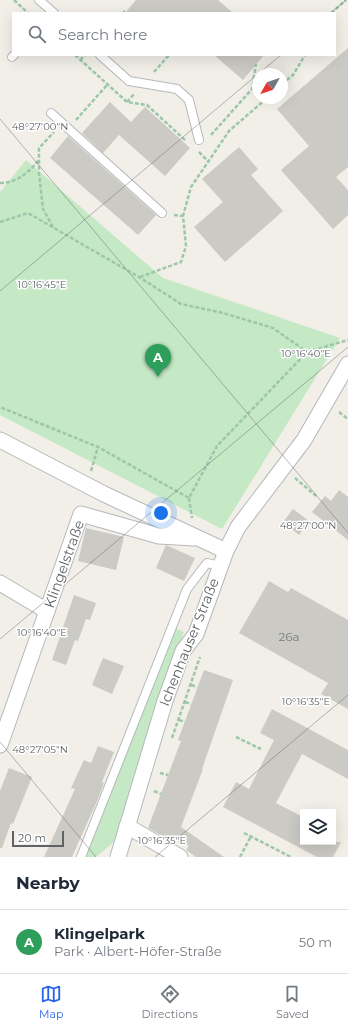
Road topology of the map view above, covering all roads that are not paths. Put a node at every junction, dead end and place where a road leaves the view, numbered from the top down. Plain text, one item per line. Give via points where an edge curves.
1 (39, 0) edge
2 (52, 12) edge
3 (101, 56) edge
4 (51, 113) dead end
5 (199, 140) dead end
6 (162, 213) dead end
7 (348, 364) edge
8 (0, 440) edge
9 (194, 538) junction
10 (226, 551) junction
11 (220, 566) junction
12 (0, 583) edge
13 (47, 611) junction
14 (0, 745) edge
15 (128, 826) junction
16 (81, 857) edge
17 (118, 857) edge
18 (180, 857) edge

1 - 2 lane
3 - 5 lane via 129,81 177,89 190,100
4 - 6 lane
7 - 10 street, Ichenhauser Straße via 304,440 238,527
8 - 9 street
9 - 10 street
9 - 13 street, Klingelstraße via 159,536 81,514
10 - 11 street, Ichenhauser Straße
11 - 15 street, Ichenhauser Straße via 196,634 183,651 165,701
11 - 16 lane via 207,563 187,589
12 - 13 street
13 - 14 street, Klingelstraße
15 - 17 street, Ichenhauser Straße
15 - 18 street

